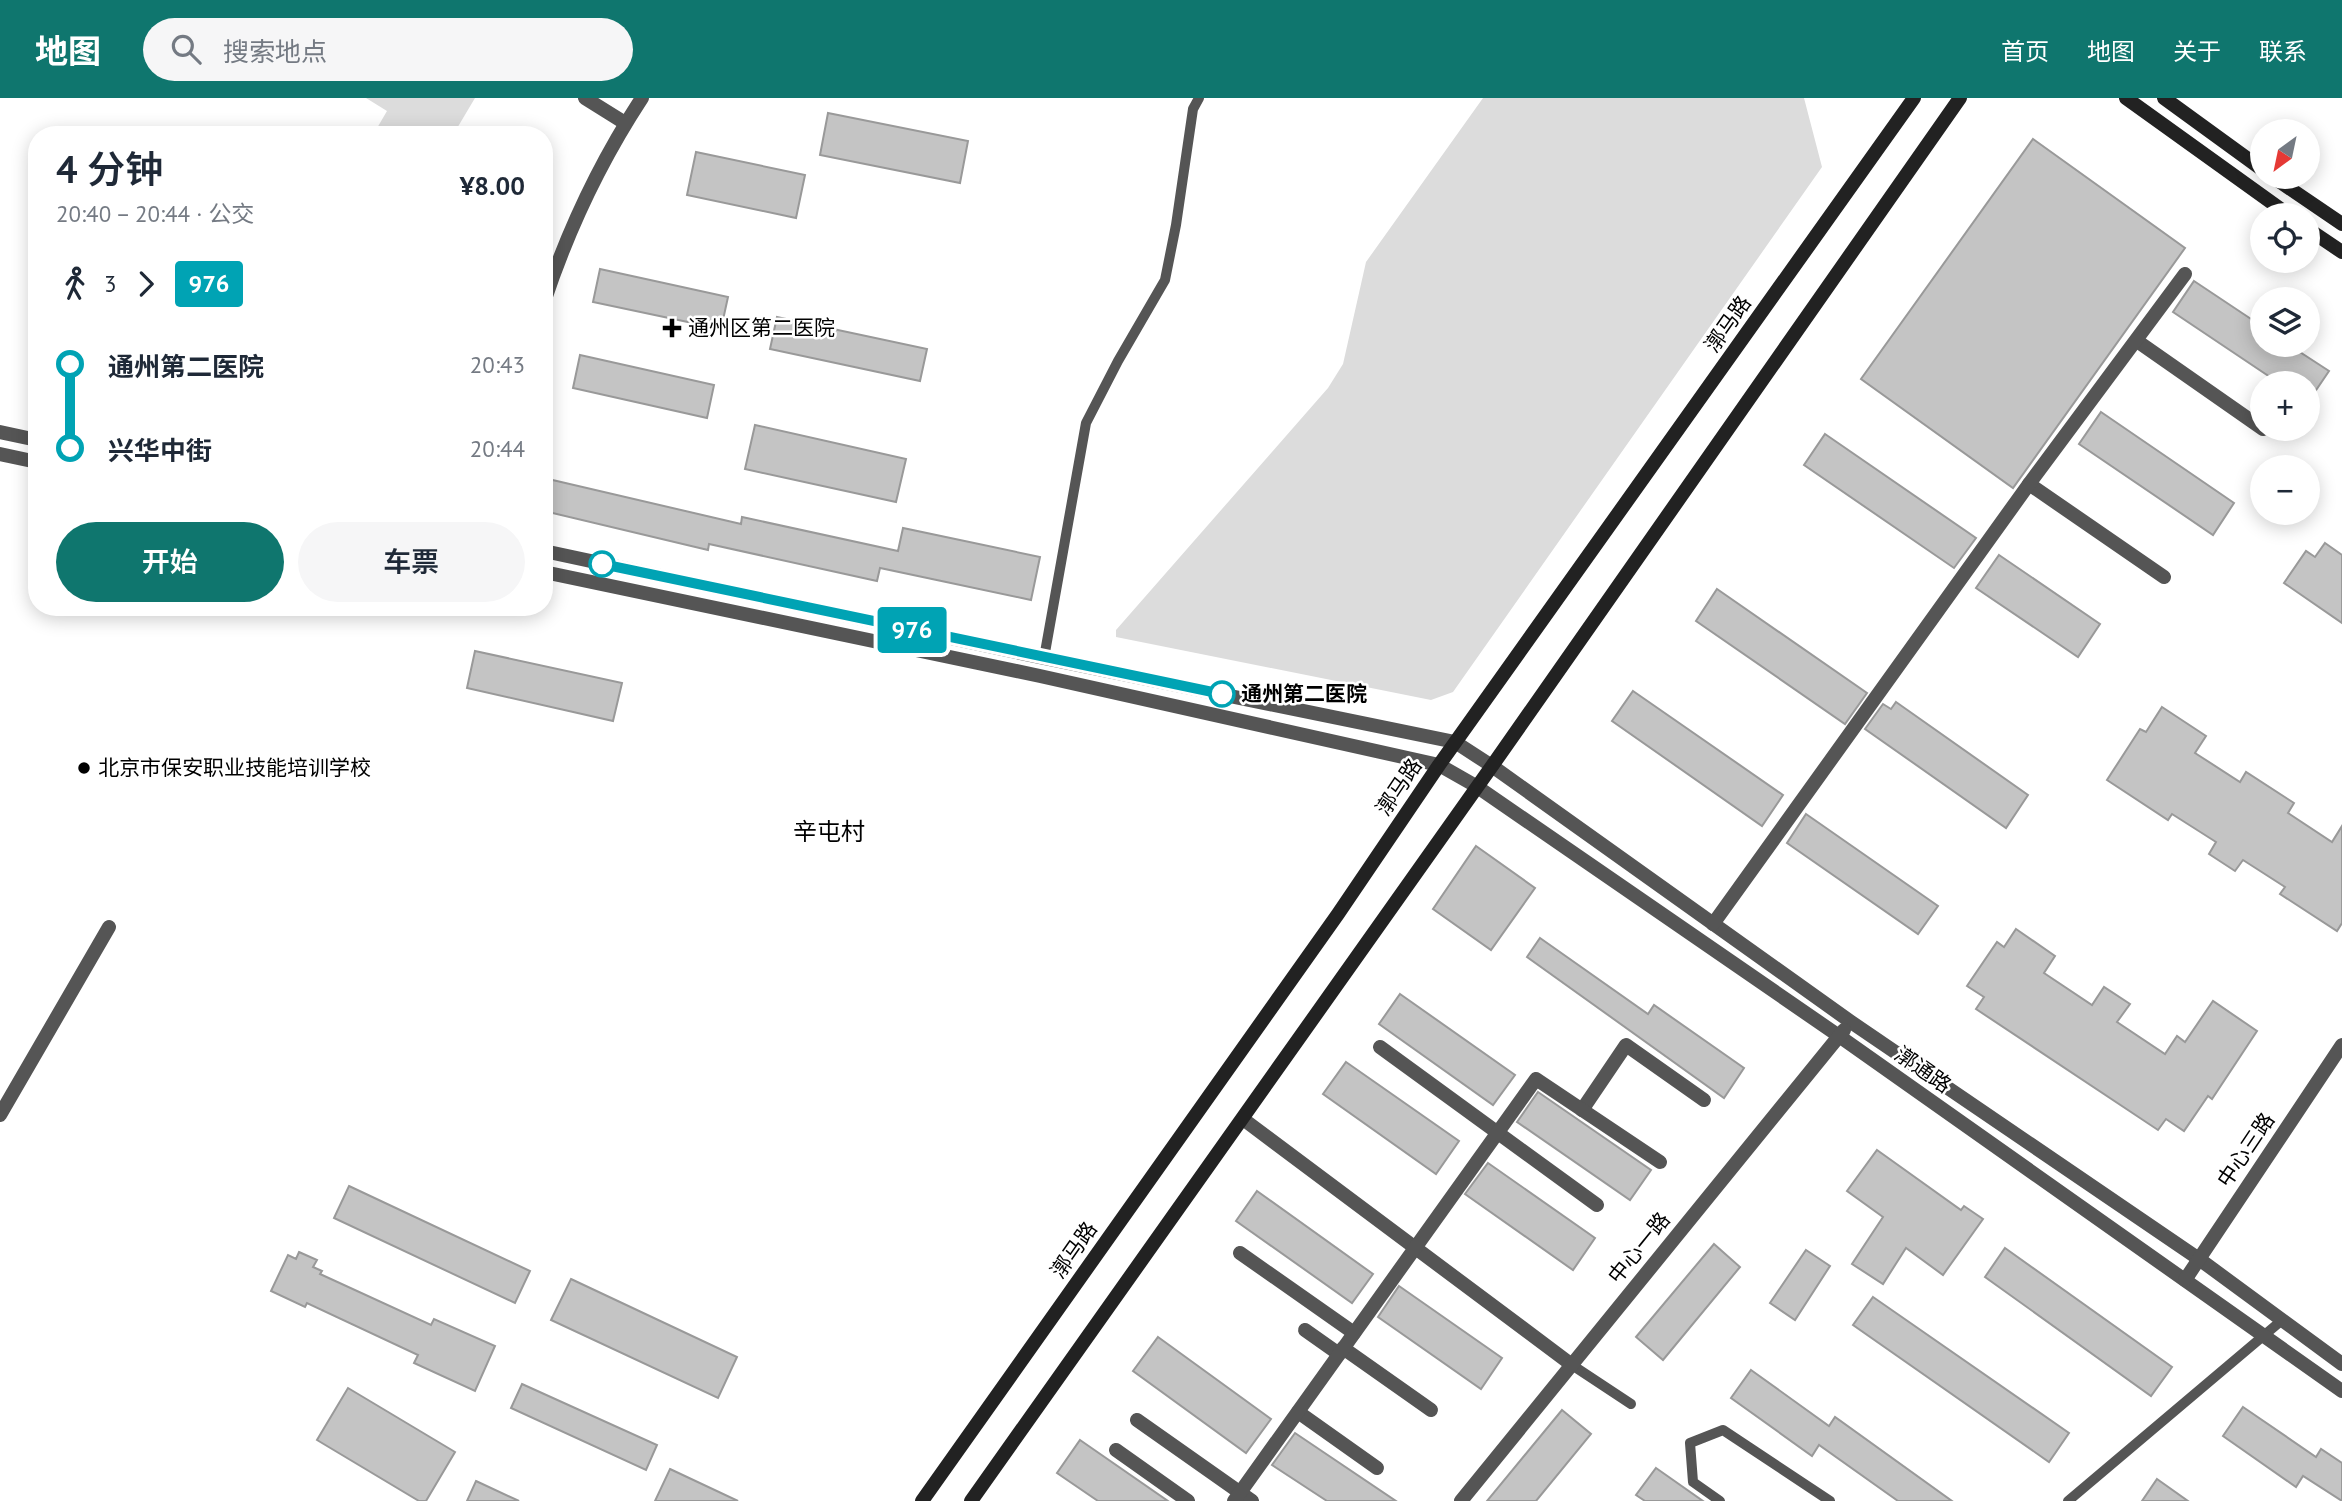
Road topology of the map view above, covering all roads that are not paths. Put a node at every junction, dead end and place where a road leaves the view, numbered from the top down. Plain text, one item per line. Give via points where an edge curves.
1 (585, 98) edge
2 (642, 98) edge
3 (1199, 98) edge
4 (1914, 98) edge
5 (1960, 98) edge
6 (2126, 98) edge
7 (2164, 98) edge
8 (625, 123) junction
9 (2250, 161) edge
10 (2291, 189) edge
11 (2272, 203) edge
12 (2342, 224) edge
13 (2320, 237) edge
14 (2342, 252) edge
15 (2185, 274) dead end
16 (553, 276) edge
17 (2137, 341) junction
18 (2250, 420) edge
19 (0, 432) edge
20 (28, 438) edge
21 (0, 454) edge
22 (28, 460) edge
23 (2029, 484) junction
24 (553, 553) edge
25 (553, 574) edge
26 (2164, 577) dead end
27 (1044, 658) junction
28 (1455, 742) junction
29 (1439, 765) junction
30 (1492, 766) junction
31 (1476, 786) junction
32 (1713, 924) junction
33 (109, 927) dead end
34 (1851, 1022) junction
35 (1839, 1037) junction
36 (2342, 1045) edge
37 (1380, 1047) dead end
38 (1704, 1100) dead end
39 (2, 1106) edge
40 (1582, 1110) junction
41 (1243, 1119) junction
42 (1498, 1135) junction
43 (1660, 1162) dead end
44 (1597, 1205) dead end
45 (1415, 1248) junction
46 (1240, 1253) dead end
47 (2199, 1259) junction
48 (2185, 1280) junction
49 (2281, 1321) junction
50 (1305, 1330) dead end
51 (1354, 1333) junction
52 (2264, 1335) junction
53 (1341, 1351) junction
54 (2342, 1364) edge
55 (1572, 1365) junction
56 (2342, 1391) edge
57 (1631, 1404) dead end
58 (1432, 1410) dead end
59 (1298, 1412) junction
60 (1137, 1420) dead end
61 (1116, 1450) dead end
62 (1377, 1468) dead end
63 (1242, 1498) edge
64 (922, 1501) edge
65 (971, 1501) edge
66 (1188, 1501) edge
67 (1461, 1501) edge
68 (1720, 1501) edge
69 (1830, 1501) edge
70 (2068, 1501) edge

1 - 8 street
2 - 8 street
3 - 27 lane via 1193,110 1165,280 1086,423
4 - 28 main road, 漷马路
5 - 30 main road
6 - 11 main road
7 - 9 main road
8 - 16 street via 586,197
10 - 12 main road
13 - 14 main road
15 - 17 street
17 - 18 street
17 - 23 street
19 - 20 street
21 - 22 street
23 - 26 street
23 - 32 street
24 - 27 street
25 - 29 street, 漷通路
27 - 28 street
28 - 29 main road, 漷马路
28 - 30 street, 漷通路
29 - 31 street, 漷通路
29 - 64 main road, 漷马路
30 - 31 main road
30 - 32 street, 漷通路
31 - 35 street, 漷通路
31 - 41 main road
32 - 34 street, 漷通路
33 - 39 street
34 - 35 street, 中心一路
34 - 47 street, 漷通路
35 - 48 street, 漷通路
35 - 55 street, 中心一路
36 - 47 street, 中心三路
37 - 42 street
38 - 40 street via 1626,1045
40 - 42 street via 1536,1079
40 - 43 street
41 - 45 street
41 - 65 main road
42 - 44 street
42 - 45 street
45 - 51 street
45 - 55 street
46 - 51 street
47 - 48 street, 中心三路
47 - 49 street, 漷通路
48 - 52 street, 漷通路
49 - 52 lane
49 - 54 street, 漷通路
50 - 53 street
51 - 53 street
52 - 56 street, 漷通路
52 - 70 lane
53 - 58 street
53 - 59 street
55 - 57 lane
55 - 67 street, 中心一路
59 - 62 street
59 - 63 street
60 - 63 street
61 - 66 street
68 - 69 lane via 1693,1482 1690,1443 1723,1430

